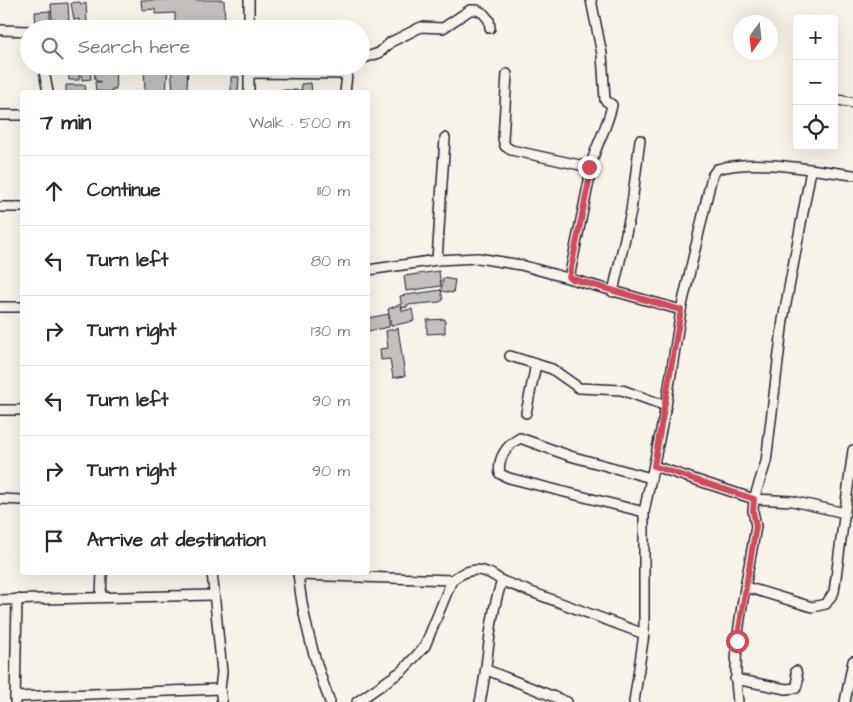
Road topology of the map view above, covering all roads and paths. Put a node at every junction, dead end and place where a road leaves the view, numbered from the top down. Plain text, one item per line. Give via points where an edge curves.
1 (249, 0) edge
2 (590, 0) edge
3 (249, 20) edge
4 (490, 28) dead end
5 (2, 30) dead end
6 (20, 31) edge
7 (370, 56) edge
8 (507, 74) dead end
9 (45, 75) edge
10 (249, 75) edge
11 (347, 75) edge
12 (48, 90) edge
13 (250, 90) edge
14 (345, 90) edge
15 (838, 100) edge
16 (853, 102) edge
17 (0, 115) edge
18 (20, 115) edge
19 (445, 138) dead end
20 (640, 140) dead end
21 (589, 167) junction
22 (811, 170) junction
23 (853, 175) edge
24 (0, 207) edge
25 (20, 207) edge
26 (437, 260) junction
27 (370, 270) edge
28 (569, 278) junction
29 (613, 292) junction
30 (0, 307) edge
31 (20, 307) edge
32 (681, 310) junction
33 (510, 356) dead end
34 (536, 364) junction
35 (666, 406) junction
36 (0, 410) edge
37 (20, 410) edge
38 (526, 413) dead end
39 (853, 450) edge
40 (654, 466) junction
41 (651, 478) junction
42 (0, 499) edge
43 (754, 499) junction
44 (20, 500) edge
45 (644, 512) junction
46 (845, 513) junction
47 (102, 575) edge
48 (212, 575) edge
49 (298, 575) edge
50 (324, 575) edge
51 (452, 580) junction
52 (502, 581) junction
53 (746, 587) junction
54 (213, 594) junction
55 (101, 596) junction
56 (17, 599) junction
57 (0, 600) edge
58 (644, 634) junction
59 (853, 661) edge
60 (487, 670) junction
61 (796, 671) dead end
62 (735, 679) junction
63 (220, 689) junction
64 (15, 700) edge
65 (222, 702) edge
66 (330, 702) edge
67 (357, 702) edge
68 (480, 702) edge
69 (567, 702) edge
70 (634, 702) edge
71 (738, 702) edge
72 (845, 702) edge

1 - 3 street
2 - 21 street via 602,54 605,100 612,105
4 - 7 street via 483,13 470,10 443,28 421,27
5 - 6 street
8 - 21 street via 502,139 505,146
9 - 12 street
10 - 13 street
11 - 14 street
15 - 16 street
17 - 18 street
19 - 26 street
20 - 29 street via 631,211
21 - 28 street
22 - 23 street
22 - 32 street via 772,166 717,169 712,176
22 - 43 street via 783,320 766,462
24 - 25 street
26 - 27 street
26 - 28 street via 478,258
28 - 29 street
29 - 32 street
30 - 31 street
32 - 35 street
33 - 34 street
34 - 35 street via 552,369 579,388 622,390
34 - 38 street
35 - 40 street
36 - 37 street
39 - 46 street
40 - 41 street
40 - 43 street
41 - 45 street
41 - 45 street via 570,456 520,438 511,443 499,468 500,474 509,478
42 - 44 street
43 - 46 street via 792,501
43 - 53 street via 756,526
45 - 58 street
46 - 53 street via 834,592 826,604 812,608
47 - 55 street
48 - 54 street
49 - 66 street via 301,606
50 - 51 street
51 - 52 street via 460,574 488,571
51 - 67 street via 425,646 404,670
52 - 58 street
52 - 60 street via 495,600
53 - 62 street via 737,641
54 - 55 street
54 - 63 street via 222,672
55 - 56 street
56 - 57 street
56 - 64 street
58 - 70 street
59 - 72 street
60 - 68 street
60 - 69 street
61 - 62 street via 796,688
62 - 71 street
63 - 64 street
63 - 65 street

